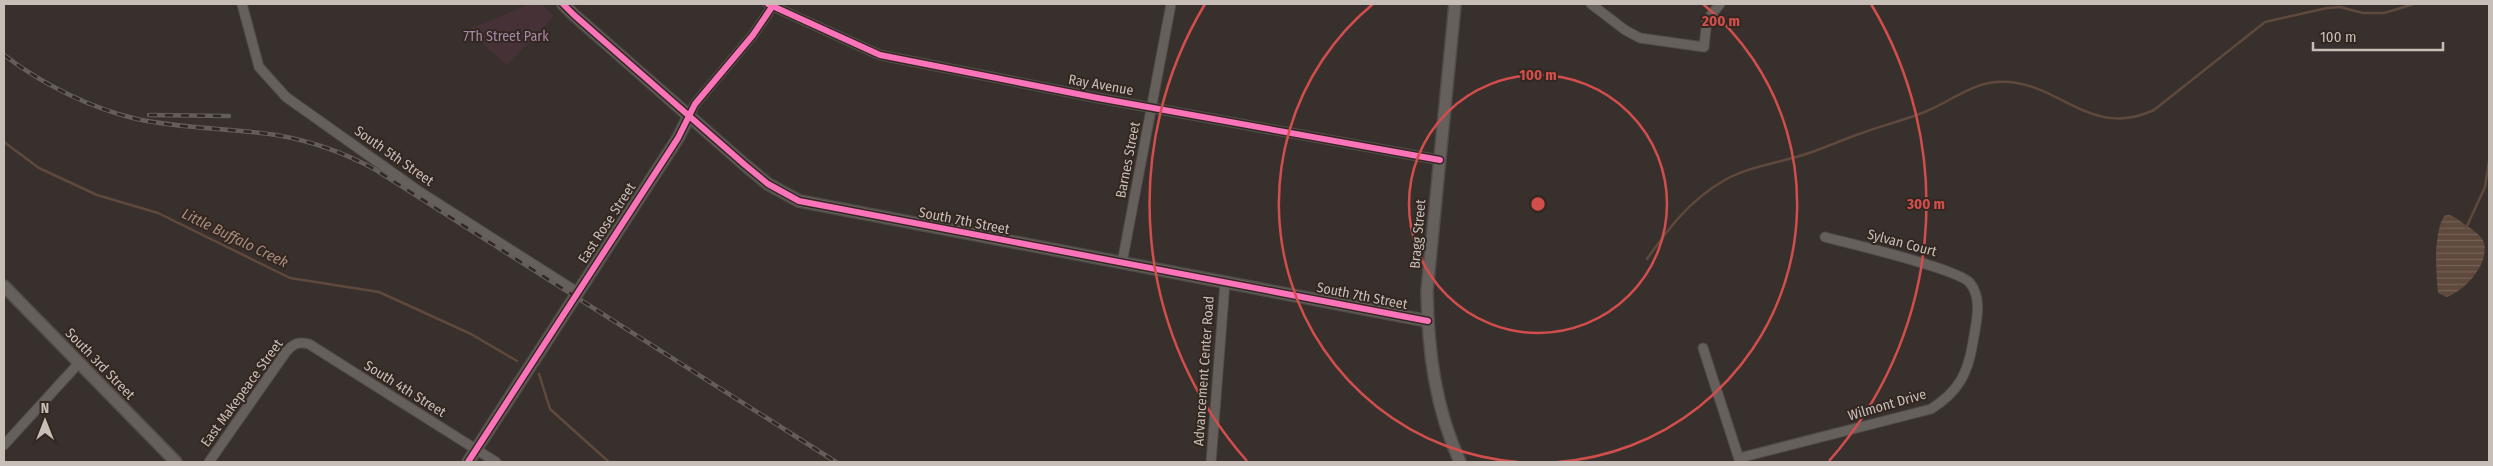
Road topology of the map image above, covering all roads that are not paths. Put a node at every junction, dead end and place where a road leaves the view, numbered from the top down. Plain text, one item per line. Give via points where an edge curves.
1 (242, 4) edge
2 (563, 4) edge
3 (1171, 4) edge
4 (1455, 4) edge
5 (1591, 4) edge
6 (1720, 4) edge
7 (772, 5) edge
8 (1152, 106) junction
9 (689, 116) junction
10 (1440, 160) junction
11 (1826, 237) dead end
12 (1122, 263) junction
13 (1225, 282) junction
14 (1969, 282) joint
15 (4, 286) edge
16 (577, 292) junction
17 (1428, 321) junction
18 (298, 342) joint
19 (1703, 348) dead end
20 (78, 364) junction
21 (4, 445) edge
22 (476, 450) junction
23 (1740, 460) edge
24 (176, 462) edge
25 (210, 462) edge
26 (468, 462) edge
27 (496, 462) edge
28 (1211, 462) edge
29 (1460, 462) edge

1 - 16 street, South 5th Street via 259,66 286,97 420,192
2 - 9 street, South 7th Street
3 - 8 street, Barnes Street
4 - 10 street, Bragg Street
5 - 6 street via 1640,38 1704,47 1707,20
7 - 8 street, Ray Avenue via 880,55
7 - 9 street, East Rose Street
8 - 10 street, Ray Avenue
8 - 12 street, Barnes Street
9 - 12 street, South 7th Street via 768,184 799,201
9 - 16 street, East Rose Street via 678,138
10 - 17 street, Bragg Street
11 - 14 street, Sylvan Court via 1938,267
12 - 13 street, South 7th Street
13 - 17 street, South 7th Street
13 - 28 street, Advancement Center Road
14 - 23 street, Wilmont Drive via 1976,297 1978,315 1970,358 1961,381 1948,398 1931,409
15 - 20 street, South 3rd Street
16 - 22 street, East Rose Street
17 - 29 street, Bragg Street via 1435,388
18 - 22 street, South 4th Street via 309,344
18 - 25 street, East Makepeace Street via 286,352
19 - 23 street
20 - 21 street
20 - 24 street, South 3rd Street
22 - 26 street, East Rose Street
22 - 27 street, South 4th Street

